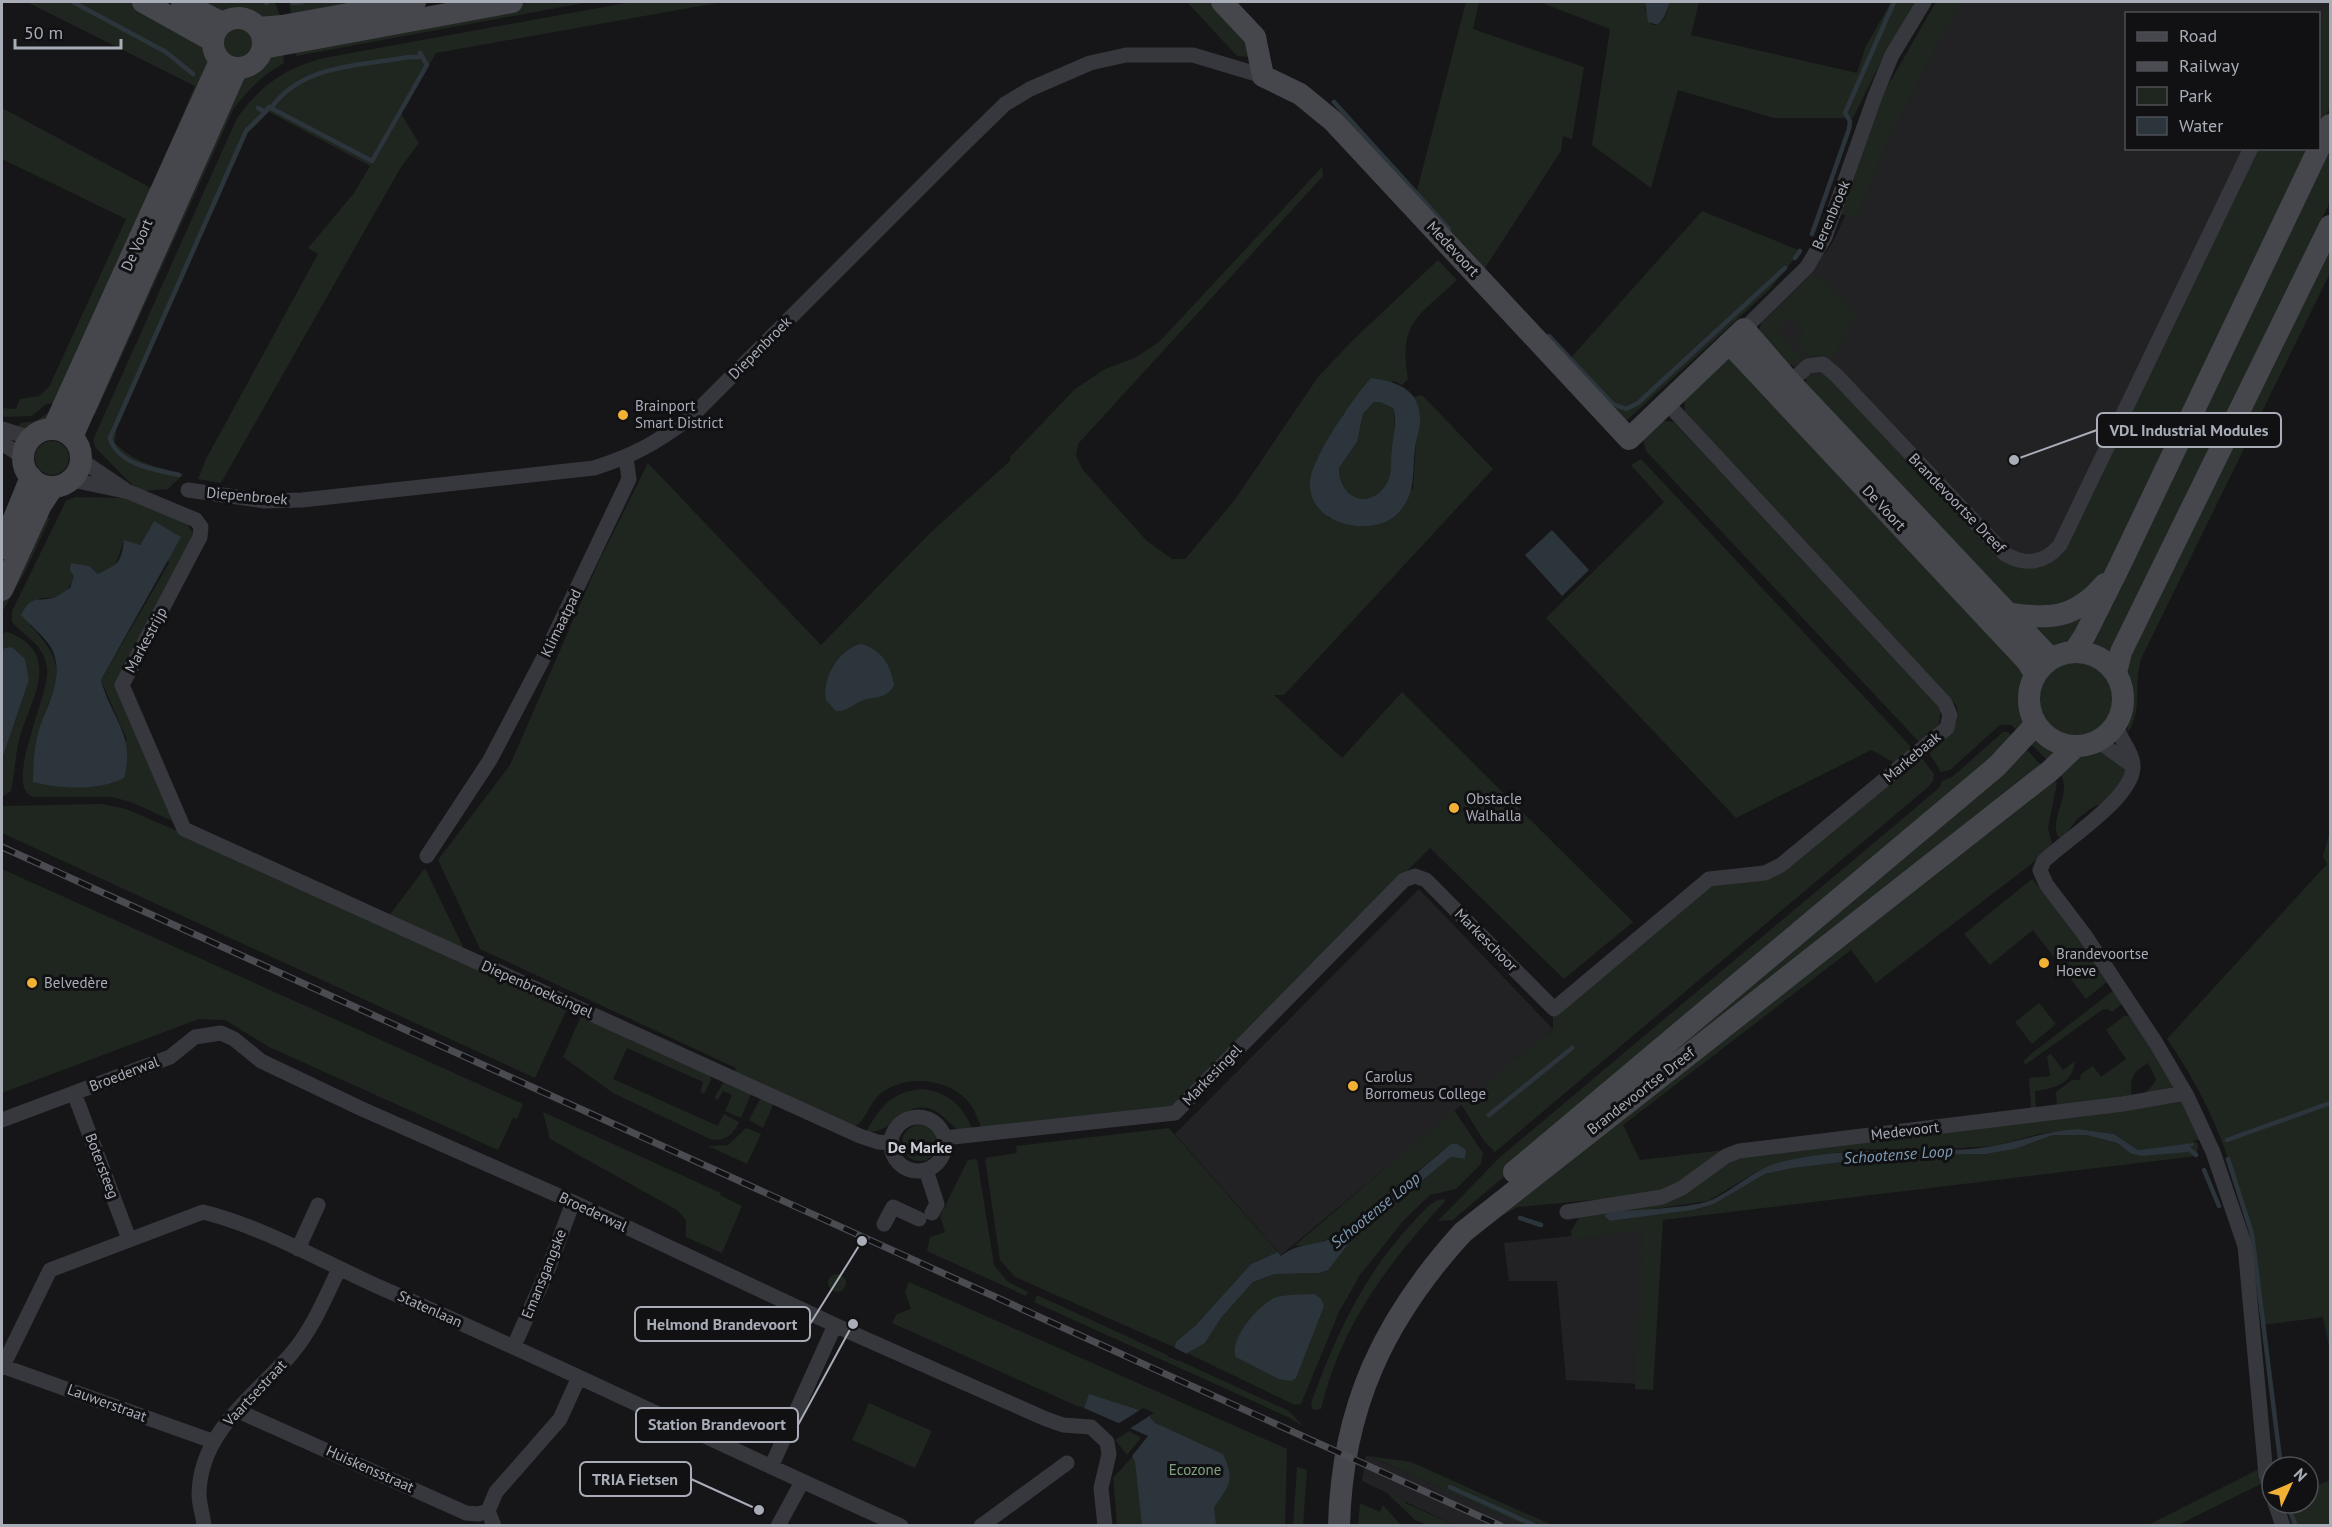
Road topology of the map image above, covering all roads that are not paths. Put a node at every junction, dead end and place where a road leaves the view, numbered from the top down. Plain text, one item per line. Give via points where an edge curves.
1 (143, 2) edge
2 (182, 2) edge
3 (415, 2) edge
4 (512, 2) edge
5 (1222, 2) edge
6 (1924, 2) edge
7 (261, 38) junction
8 (223, 48) junction
9 (1263, 76) junction
10 (2331, 125) edge
11 (2320, 148) edge
12 (2250, 150) edge
13 (2319, 150) edge
14 (2331, 226) edge
15 (1737, 336) junction
16 (1784, 388) junction
17 (1666, 402) junction
18 (2, 429) edge
19 (63, 433) junction
20 (1629, 439) joint
21 (2, 443) edge
22 (28, 457) junction
23 (626, 458) junction
24 (69, 476) junction
25 (188, 490) dead end
26 (129, 492) junction
27 (2, 548) edge
28 (2119, 567) junction
29 (2, 590) edge
30 (2007, 613) junction
31 (2074, 652) junction
32 (2043, 667) junction
33 (2116, 673) junction
34 (2036, 724) junction
35 (2116, 725) junction
36 (2098, 741) junction
37 (2075, 747) junction
38 (2133, 766) junction
39 (184, 829) joint
40 (427, 856) dead end
41 (1415, 876) joint
42 (1554, 1009) joint
43 (74, 1093) junction
44 (2185, 1093) junction
45 (2, 1120) edge
46 (944, 1138) junction
47 (891, 1143) junction
48 (926, 1170) junction
49 (573, 1202) junction
50 (318, 1205) dead end
51 (1567, 1212) dead end
52 (884, 1224) dead end
53 (129, 1239) junction
54 (298, 1250) junction
55 (339, 1269) junction
56 (835, 1325) junction
57 (514, 1346) junction
58 (2, 1367) edge
59 (579, 1377) junction
60 (238, 1411) junction
61 (212, 1442) junction
62 (2264, 1455) edge
63 (1067, 1463) dead end
64 (771, 1467) junction
65 (802, 1482) junction
66 (491, 1518) edge
67 (204, 1526) edge
68 (778, 1526) edge
69 (901, 1526) edge
70 (981, 1526) edge
71 (1105, 1526) edge
72 (1326, 1526) edge
73 (1339, 1526) edge

1 - 8 main road
2 - 8 main road
3 - 7 main road via 282,27
4 - 7 main road
5 - 9 main road via 1255,37
6 - 15 street, Berenbroek via 1875,96 1825,237 1807,267
7 - 8 main road via 257,61 251,65
7 - 8 main road via 246,18 229,19
8 - 19 main road, De Voort
9 - 20 main road, Medevoort via 1300,94 1333,121
9 - 23 street, Diepenbroek via 1193,56 1126,55 1090,63 1030,89 1005,104 957,150 691,417 653,445
10 - 11 main road
12 - 16 street, Brandevoortse Dreef via 2061,545 2052,555 2018,562 2005,554 1823,364 1808,366
13 - 28 main road
14 - 33 main road via 2121,652
15 - 16 main road, De Voort
15 - 17 main road, Berenbroek
16 - 30 main road, De Voort
16 - 32 main road, De Voort via 2027,661
17 - 20 main road, Berenbroek
17 - 42 street, Markebaak via 1945,702 1950,715 1947,728 1781,865 1765,873 1708,879
18 - 22 street
19 - 22 main road via 45,430
19 - 24 main road via 78,444
21 - 22 street
22 - 24 main road via 37,483
22 - 27 main road
23 - 25 street, Diepenbroek via 594,468 302,500 265,501
23 - 40 street, Klimaatpad via 629,479 544,657 478,782
24 - 26 street
24 - 26 street
24 - 29 main road via 41,505
26 - 39 street, Markestrijp via 196,520 201,527 200,537 122,685
28 - 30 main road via 2090,602 2070,612 2050,618
28 - 31 main road
30 - 32 main road, De Voort
31 - 32 main road
31 - 33 main road via 2098,657
32 - 34 main road via 2029,701
33 - 35 main road via 2124,699
34 - 37 main road via 2053,740
34 - 72 main road, Brandevoortse Dreef via 1997,766 1477,1203 1419,1262 1386,1310 1356,1372 1334,1447
35 - 36 main road
35 - 38 street
36 - 37 main road
36 - 38 street
37 - 73 main road, Brandevoortse Dreef via 2051,770 1463,1232 1407,1300 1376,1357 1353,1421
38 - 44 street via 2129,783 2116,800 2059,846 2040,870 2046,885 2084,934
39 - 47 street, Diepenbroeksingel via 850,1131
41 - 42 street, Markeschoor via 1426,880
41 - 46 street, Markesingel via 1404,880 1175,1113
43 - 45 street, Broederwal
43 - 49 street, Broederwal via 170,1057 195,1037 220,1033 261,1060 362,1109
43 - 53 street, Botersteeg
44 - 51 street, Medevoort via 1739,1151 1662,1197
44 - 62 street via 2213,1152 2245,1246
46 - 47 street via 931,1120 913,1118 897,1126
46 - 48 street via 942,1157
47 - 48 street via 899,1164 912,1171
48 - 52 street via 937,1204 926,1216 893,1207
49 - 56 street, Broederwal
49 - 57 street, Emansgangske
50 - 54 street
53 - 54 street, Statenlaan via 203,1212
53 - 58 street, Statenlaan via 50,1270
54 - 55 street, Statenlaan
55 - 57 street, Statenlaan
55 - 60 street, Vaartsestraat via 296,1348
56 - 64 street
56 - 71 street, Broederwal via 1046,1419 1097,1430 1107,1442 1109,1454 1102,1480
57 - 59 street, Statenlaan
58 - 61 street, Lauwerstraat
59 - 64 street, Statenlaan
59 - 66 street via 560,1419 496,1492
60 - 61 street, Vaartsestraat
60 - 66 street, Huiskensstraat via 466,1513
61 - 67 street, Vaartsestraat via 199,1495
63 - 70 street
64 - 65 street, Statenlaan
65 - 68 street
65 - 69 street, Statenlaan

